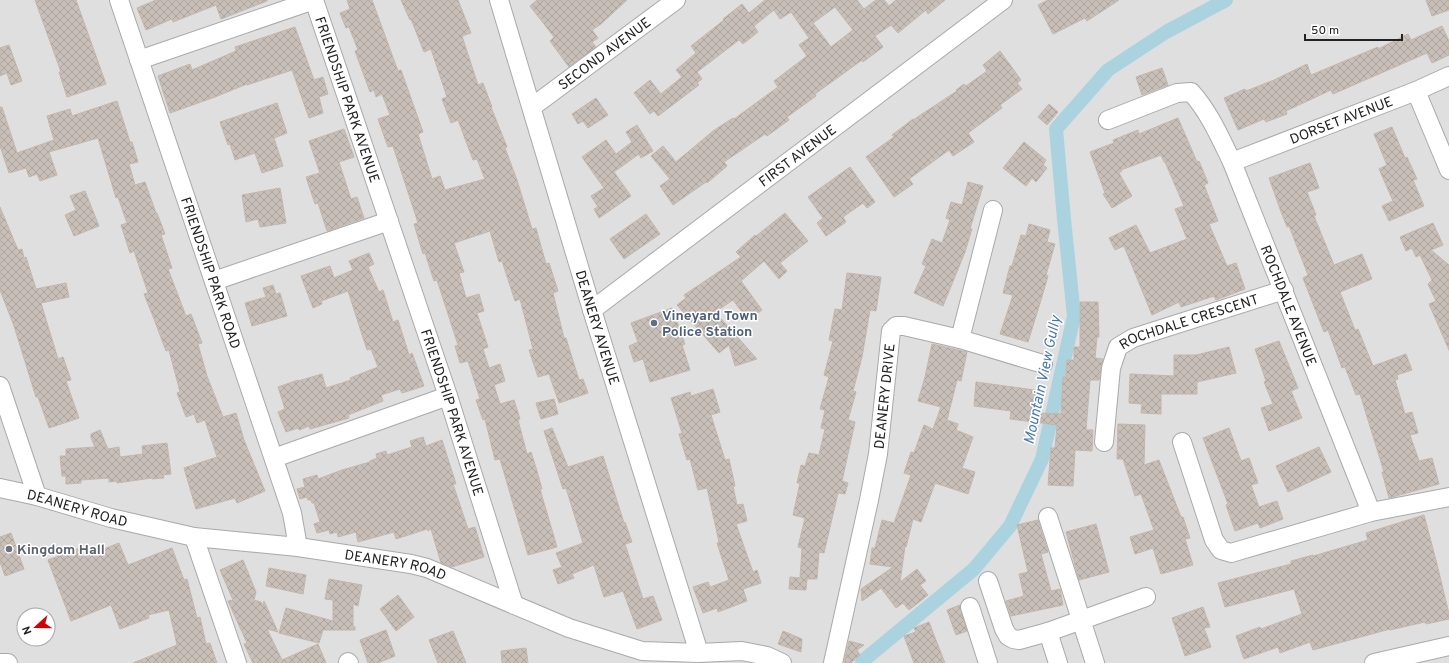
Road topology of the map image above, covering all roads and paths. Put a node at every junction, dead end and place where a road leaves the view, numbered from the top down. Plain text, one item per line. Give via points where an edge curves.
1 (119, 0) edge
2 (314, 0) edge
3 (499, 0) edge
4 (676, 0) edge
5 (1003, 0) edge
6 (139, 60) junction
7 (1449, 76) edge
8 (1416, 91) junction
9 (532, 107) junction
10 (1108, 120) dead end
11 (1232, 162) junction
12 (1449, 170) edge
13 (993, 210) dead end
14 (389, 221) junction
15 (214, 281) junction
16 (1284, 290) junction
17 (592, 310) junction
18 (960, 339) junction
19 (1042, 364) dead end
20 (0, 386) edge
21 (448, 396) junction
22 (1104, 442) dead end
23 (1182, 442) dead end
24 (274, 458) junction
25 (0, 488) edge
26 (37, 496) junction
27 (1449, 497) edge
28 (1371, 512) junction
29 (1048, 517) dead end
30 (194, 537) junction
31 (298, 547) junction
32 (988, 580) dead end
33 (1146, 597) dead end
34 (514, 604) junction
35 (970, 607) dead end
36 (1082, 620) junction
37 (1048, 632) junction
38 (1449, 646) edge
39 (699, 653) junction
40 (1383, 662) edge
41 (0, 663) edge
42 (8, 663) edge
43 (237, 663) edge
44 (782, 663) edge
45 (833, 663) edge
46 (988, 663) edge
47 (1058, 663) edge
48 (1095, 663) edge

1 - 6 street, FRIENDSHIP PARK ROAD
2 - 6 street, FRIENDSHIP PARK AVENUE
2 - 14 street, FRIENDSHIP PARK AVENUE
3 - 9 street, DEANERY AVENUE
4 - 9 street, SECOND AVENUE
5 - 17 street, FIRST AVENUE
6 - 15 street, FRIENDSHIP PARK ROAD
7 - 8 street, DORSET AVENUE
8 - 11 street, DORSET AVENUE
8 - 12 street
9 - 17 street, DEANERY AVENUE
10 - 11 street, ROCHDALE AVENUE via 1177,93 1191,92 1201,103 1217,130
11 - 16 street, ROCHDALE AVENUE
13 - 18 street
14 - 15 street
14 - 21 street, FRIENDSHIP PARK AVENUE
15 - 24 street, FRIENDSHIP PARK ROAD
16 - 22 street, ROCHDALE CRESCENT via 1133,338 1118,346 1111,368
16 - 28 street, ROCHDALE AVENUE
17 - 39 street, DEANERY AVENUE
18 - 19 street
18 - 45 street, DEANERY DRIVE via 904,326 896,326 891,331 870,500
20 - 26 street
21 - 24 street
21 - 34 street, FRIENDSHIP PARK AVENUE
23 - 28 street via 1214,540 1221,550 1231,553
24 - 31 street, FRIENDSHIP PARK ROAD via 292,513
25 - 26 street, DEANERY ROAD
26 - 30 street, DEANERY ROAD via 111,518
27 - 28 street
29 - 36 street
30 - 31 street, DEANERY ROAD
30 - 43 street
31 - 34 street, DEANERY ROAD via 427,568
32 - 37 street via 1008,636 1013,640 1019,640
33 - 36 street
34 - 39 street, DEANERY ROAD via 569,628 642,651
35 - 46 street
36 - 37 street
36 - 48 street
37 - 47 street
38 - 40 street
39 - 44 street, DEANERY ROAD via 742,651 767,656
41 - 42 street

